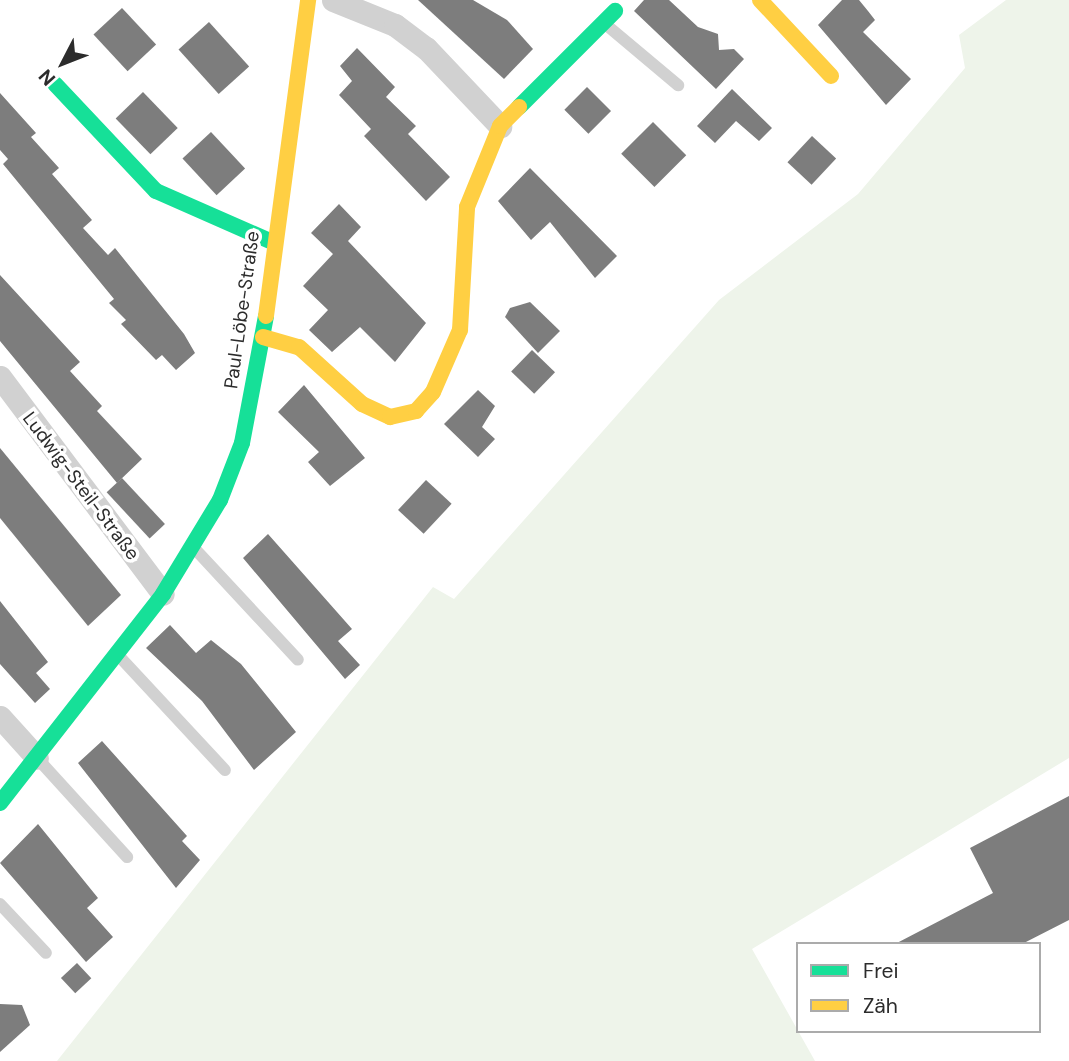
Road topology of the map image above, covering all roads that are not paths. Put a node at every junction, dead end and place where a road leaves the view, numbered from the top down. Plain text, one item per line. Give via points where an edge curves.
1 (308, 0) edge
2 (333, 0) edge
3 (760, 0) edge
4 (610, 17) joint
5 (831, 76) dead end
6 (55, 84) dead end
7 (678, 85) dead end
8 (500, 126) junction
9 (272, 243) junction
10 (263, 337) junction
11 (0, 377) edge
12 (195, 549) junction
13 (163, 594) junction
14 (118, 655) junction
15 (298, 660) dead end
16 (0, 717) edge
17 (37, 758) junction
18 (225, 769) dead end
19 (0, 803) edge
20 (127, 857) dead end
21 (0, 904) edge
22 (46, 953) dead end

1 - 9 street, Paul-Löbe-Straße
2 - 8 street via 395,26 426,48
3 - 5 street
4 - 7 lane
4 - 8 street
6 - 9 street via 156,191
8 - 10 street via 467,207 460,330 433,392 416,411 390,417 362,404 299,347
9 - 10 street, Paul-Löbe-Straße
10 - 12 street, Paul-Löbe-Straße via 242,443
11 - 13 street, Ludwig-Steil-Straße
12 - 13 street, Paul-Löbe-Straße
12 - 15 lane
13 - 14 street, Paul-Löbe-Straße
14 - 17 street, Paul-Löbe-Straße
14 - 18 lane
16 - 17 street
17 - 19 street, Paul-Löbe-Straße
17 - 20 lane
21 - 22 lane

